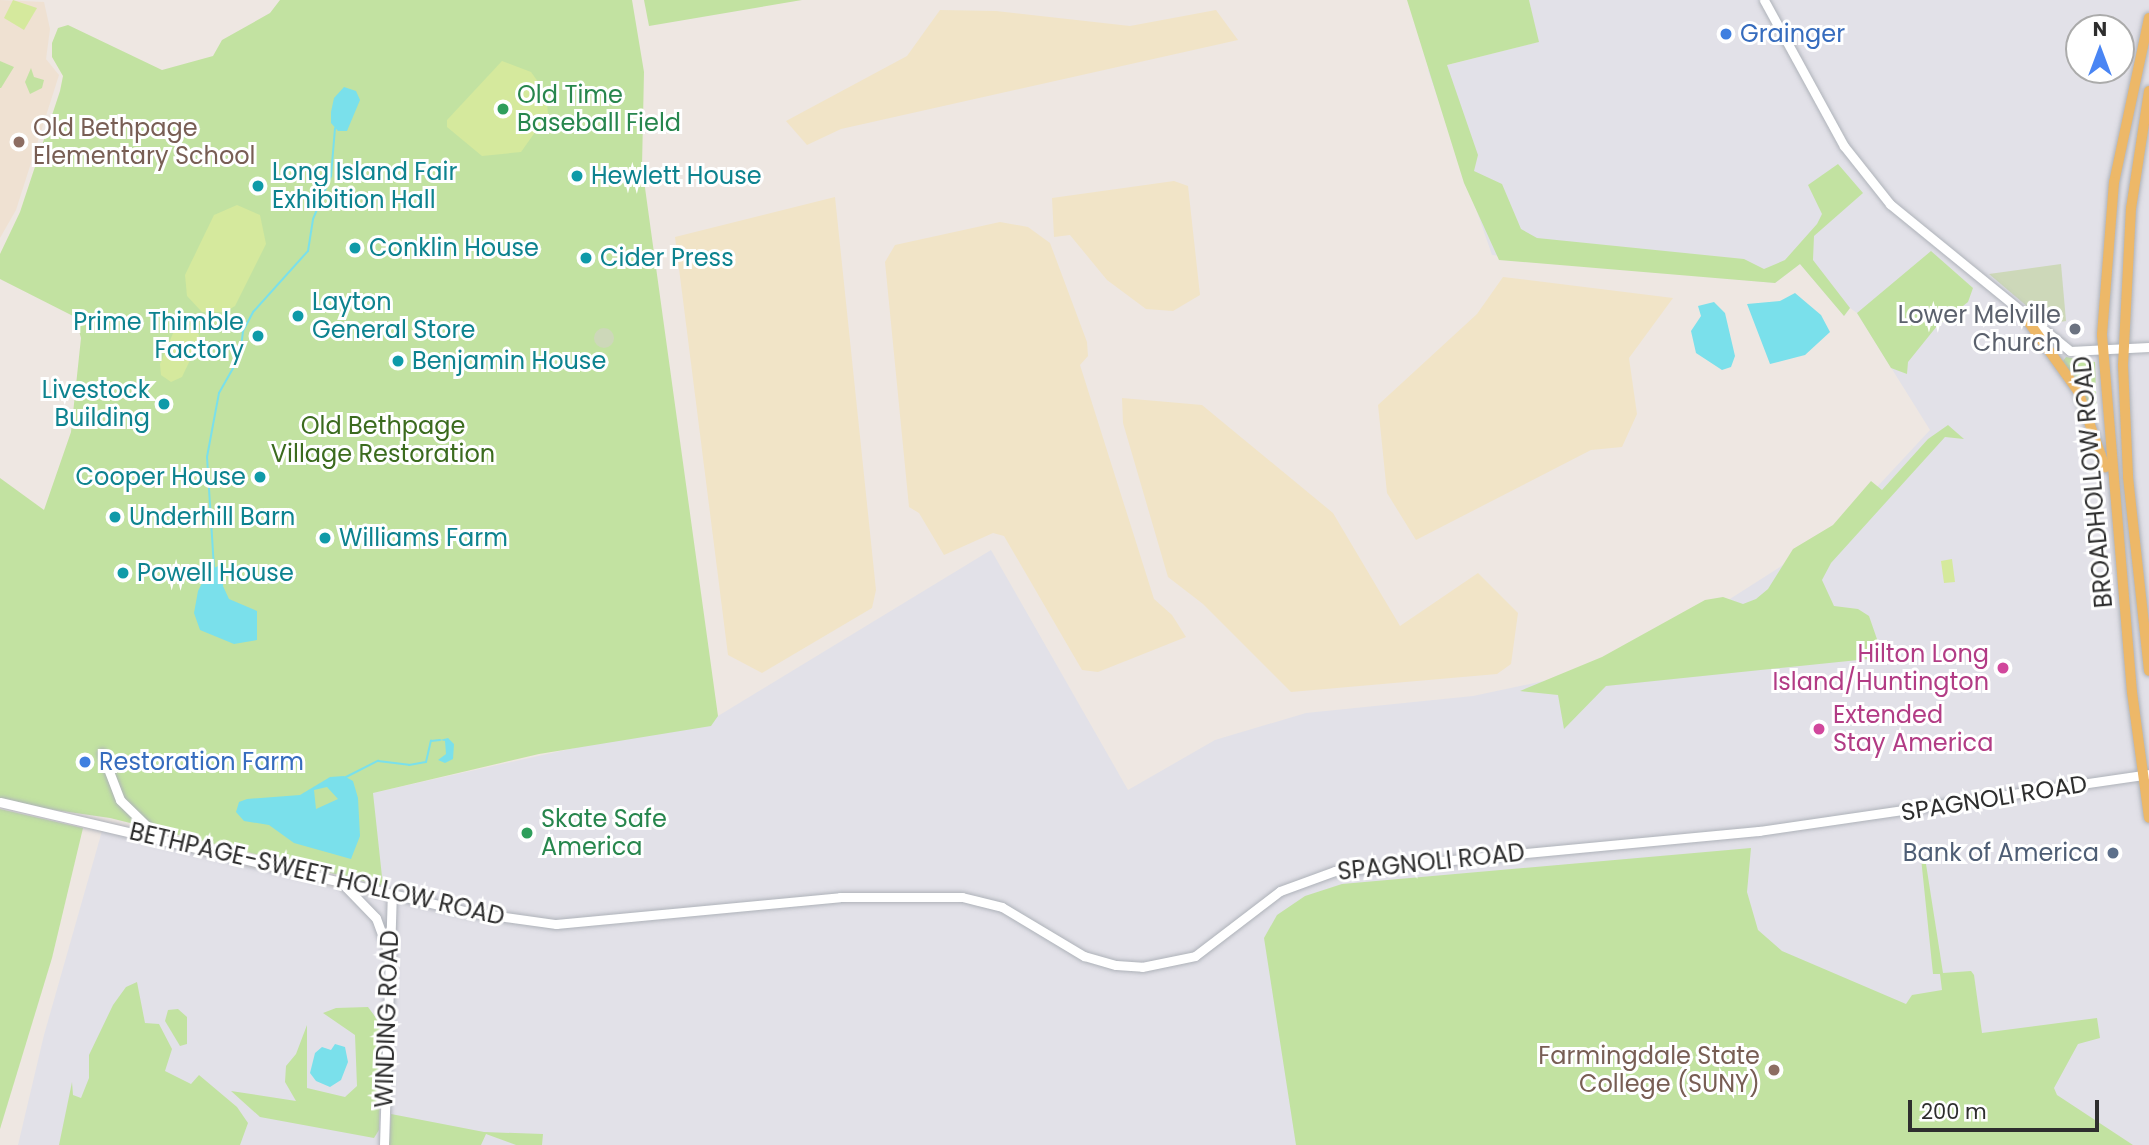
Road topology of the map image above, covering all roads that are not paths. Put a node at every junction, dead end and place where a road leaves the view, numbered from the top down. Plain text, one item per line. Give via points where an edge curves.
1 (1764, 0) edge
2 (2149, 19) edge
3 (2149, 91) edge
4 (2025, 317) junction
5 (2149, 347) edge
6 (2123, 349) junction
7 (2102, 351) junction
8 (2113, 502) junction
9 (2149, 671) edge
10 (102, 753) dead end
11 (2145, 775) edge
12 (0, 802) edge
13 (2149, 818) edge
14 (158, 837) junction
15 (339, 881) junction
16 (392, 894) junction
17 (637, 918) joint
18 (389, 958) junction
19 (384, 1145) edge

1 - 4 main road via 1858,168 1890,204
2 - 7 main road, BROADHOLLOW ROAD via 2114,182
3 - 6 main road, BROADHOLLOW ROAD via 2131,208
4 - 7 main road via 2070,351
4 - 8 main road via 2078,391 2097,436
5 - 6 main road
6 - 7 main road
6 - 9 main road, BROADHOLLOW ROAD via 2128,477
7 - 8 main road, BROADHOLLOW ROAD
8 - 11 main road, BROADHOLLOW ROAD
10 - 14 main road via 120,800
11 - 13 main road, BROADHOLLOW ROAD
11 - 17 main road, SPAGNOLI ROAD via 1759,831 1335,871 1280,891 1195,956 1155,966 1097,960 1003,907 962,897 849,896
12 - 14 main road, BETHPAGE-SWEET HOLLOW ROAD
14 - 15 main road, BETHPAGE-SWEET HOLLOW ROAD
15 - 16 main road, BETHPAGE-SWEET HOLLOW ROAD
15 - 18 main road via 376,918
16 - 17 main road, BETHPAGE-SWEET HOLLOW ROAD via 469,912 549,923
16 - 18 main road, WINDING ROAD
18 - 19 main road, WINDING ROAD

